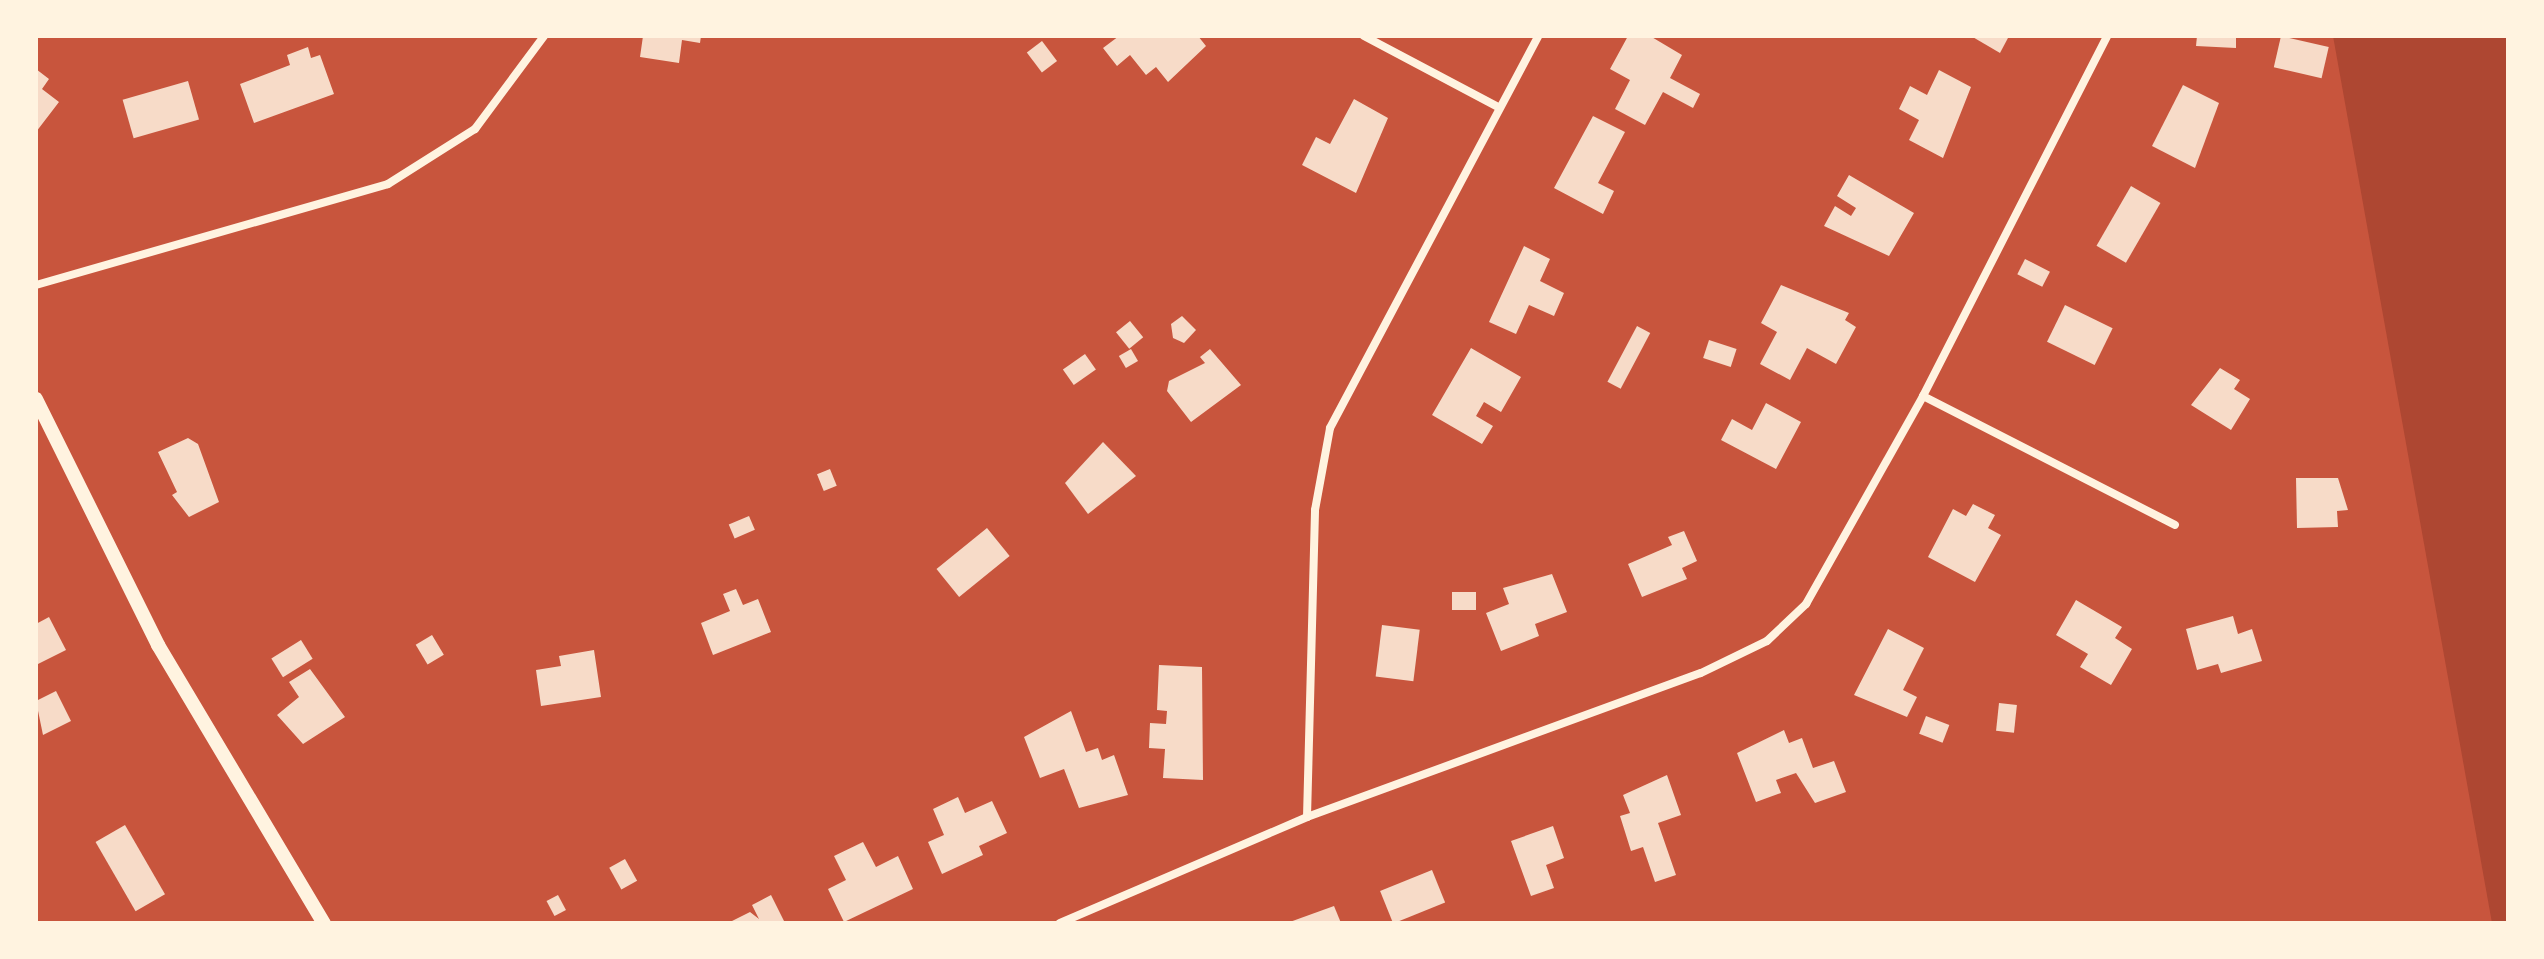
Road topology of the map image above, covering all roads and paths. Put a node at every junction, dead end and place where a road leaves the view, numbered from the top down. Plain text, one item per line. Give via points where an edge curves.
1 (544, 36) edge
2 (1364, 36) edge
3 (1538, 36) edge
4 (2107, 36) edge
5 (1498, 107) junction
6 (36, 285) edge
7 (1923, 396) junction
8 (36, 399) edge
9 (2175, 525) dead end
10 (1307, 817) junction
11 (324, 923) edge
12 (1060, 923) edge

1 - 6 street via 475,129 388,184
2 - 5 street
3 - 5 street
4 - 7 street
5 - 10 street via 1330,428 1315,510
7 - 9 street
7 - 10 street via 1806,604 1767,641 1701,673
8 - 11 street via 158,645
10 - 12 street

